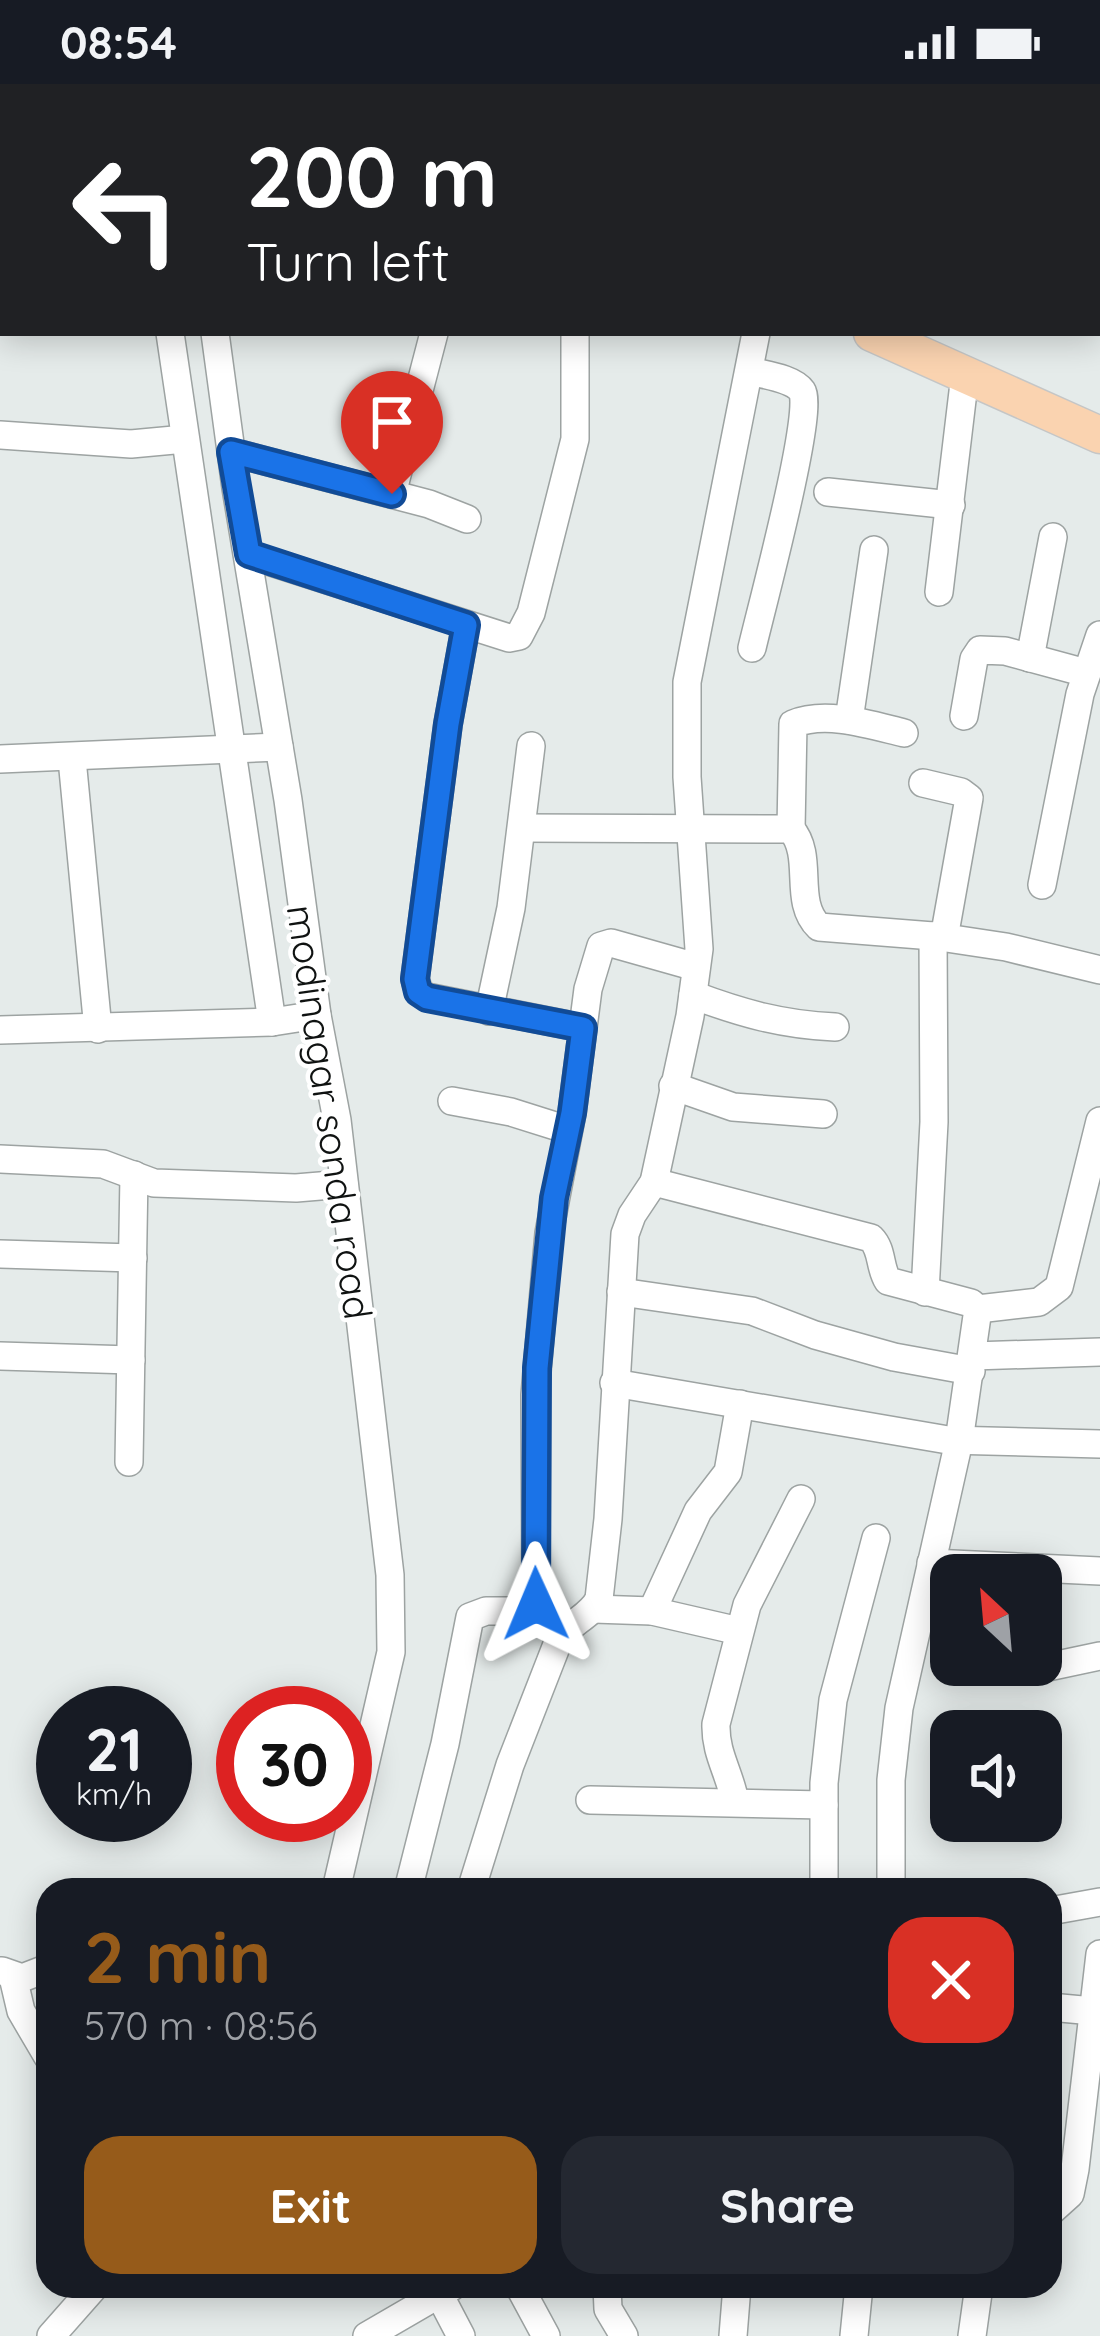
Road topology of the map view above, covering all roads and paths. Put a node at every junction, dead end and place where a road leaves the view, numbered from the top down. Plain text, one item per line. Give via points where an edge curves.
1 (170, 336) edge
2 (215, 336) edge
3 (433, 336) edge
4 (575, 336) edge
5 (756, 336) edge
6 (879, 336) edge
7 (750, 371) junction
8 (965, 375) junction
9 (0, 435) edge
10 (1100, 435) edge
11 (185, 439) junction
12 (231, 452) junction
13 (828, 492) dead end
14 (392, 494) junction
15 (951, 505) junction
16 (466, 519) dead end
17 (1052, 537) dead end
18 (874, 550) dead end
19 (249, 554) junction
20 (939, 592) dead end
21 (466, 625) junction
22 (1100, 634) edge
23 (752, 648) dead end
24 (1030, 658) junction
25 (1086, 673) junction
26 (964, 716) dead end
27 (849, 720) junction
28 (904, 733) dead end
29 (531, 746) dead end
30 (255, 750) junction
31 (0, 759) edge
32 (72, 759) junction
33 (922, 783) dead end
34 (522, 828) junction
35 (692, 829) junction
36 (791, 829) junction
37 (1042, 885) dead end
38 (939, 937) junction
39 (1100, 970) edge
40 (694, 981) junction
41 (489, 1010) junction
42 (313, 1016) junction
43 (276, 1022) junction
44 (835, 1027) dead end
45 (583, 1028) junction
46 (98, 1029) junction
47 (0, 1030) edge
48 (673, 1087) junction
49 (452, 1101) dead end
50 (823, 1114) dead end
51 (1100, 1121) edge
52 (568, 1130) junction
53 (0, 1159) edge
54 (134, 1175) junction
55 (654, 1182) junction
56 (336, 1186) junction
57 (0, 1254) edge
58 (133, 1258) junction
59 (621, 1292) junction
60 (926, 1292) junction
61 (978, 1309) junction
62 (1100, 1352) edge
63 (0, 1356) edge
64 (131, 1360) junction
65 (972, 1364) junction
66 (614, 1383) junction
67 (740, 1403) junction
68 (959, 1441) junction
69 (1100, 1444) edge
70 (129, 1462) dead end
71 (801, 1499) dead end
72 (876, 1538) dead end
73 (933, 1554) edge
74 (930, 1568) edge
75 (1062, 1569) edge
76 (1100, 1571) edge
77 (540, 1611) junction
78 (652, 1611) junction
79 (582, 1617) junction
80 (739, 1631) junction
81 (1100, 1656) edge
82 (1062, 1664) edge
83 (590, 1800) dead end
84 (735, 1802) junction
85 (824, 1805) junction
86 (339, 1878) edge
87 (411, 1878) edge
88 (475, 1878) edge
89 (824, 1878) edge
90 (891, 1878) edge
91 (1100, 1902) edge
92 (1062, 1909) edge
93 (1100, 1954) edge
94 (7, 1974) edge
95 (1096, 1996) edge
96 (1062, 2004) edge
97 (36, 2037) edge
98 (1062, 2201) edge
99 (84, 2298) edge
100 (433, 2298) edge
101 (449, 2298) edge
102 (525, 2298) edge
103 (608, 2298) edge
104 (736, 2298) edge
105 (858, 2298) edge
106 (978, 2298) edge
107 (376, 2334) edge
108 (51, 2336) edge
109 (461, 2336) edge
110 (546, 2336) edge
111 (624, 2336) edge
112 (733, 2336) edge
113 (854, 2336) edge
114 (973, 2336) edge

1 - 11 street
2 - 12 street, modinagar sonda road
3 - 14 street
4 - 21 street via 575,440 526,627 509,638
5 - 7 street
6 - 8 main road
7 - 23 street via 797,386 806,403
7 - 35 street via 691,652
8 - 10 main road
8 - 15 street
9 - 11 street via 131,444
11 - 30 street
12 - 14 street
12 - 19 street, modinagar sonda road
13 - 15 street
14 - 16 street
15 - 20 street
17 - 24 street
18 - 27 street
19 - 21 street
19 - 30 street, modinagar sonda road
21 - 41 street via 415,979 427,998
22 - 25 street
24 - 25 street
24 - 26 street via 980,650
25 - 37 street
27 - 28 street
27 - 36 street via 793,724
29 - 34 street
30 - 32 street
30 - 42 street, modinagar sonda road
30 - 43 street
31 - 32 street
32 - 46 street
33 - 38 street via 969,798
34 - 35 street
34 - 41 street
35 - 36 street
35 - 40 street
36 - 38 street via 806,906 819,927
38 - 39 street
38 - 60 street
40 - 44 street via 754,1018
40 - 45 street via 624,945 601,946
40 - 48 street
41 - 45 street
42 - 43 street
42 - 56 street, modinagar sonda road via 337,1120
43 - 46 street
45 - 52 street
46 - 47 street
48 - 50 street via 733,1107
48 - 55 street
49 - 52 street
51 - 61 street via 1059,1287 1039,1302
52 - 77 street via 535,1395
53 - 54 street via 103,1164
54 - 56 street via 154,1183
54 - 58 street
55 - 59 street via 625,1234
55 - 60 street via 871,1238 888,1281
56 - 86 street, modinagar sonda road via 389,1575 391,1652
57 - 58 street
58 - 64 street
59 - 65 street via 752,1311 835,1340
59 - 66 street
60 - 61 street
61 - 65 street
62 - 65 street
63 - 64 street
64 - 70 street
65 - 68 street
66 - 67 street
66 - 79 street via 601,1582
67 - 68 street
67 - 78 street via 728,1472 698,1511
68 - 69 street
68 - 73 street
71 - 80 street
72 - 85 street via 832,1700
74 - 90 street via 899,1708
75 - 76 street
77 - 79 street
77 - 87 street via 470,1617
78 - 79 street
78 - 80 street
79 - 88 street via 558,1642
80 - 84 street via 715,1744
81 - 82 street
83 - 84 street
84 - 85 street
85 - 89 street
91 - 92 street
93 - 95 street
94 - 97 street
95 - 96 street
95 - 98 street via 1076,2169
99 - 108 street
100 - 107 street
101 - 109 street
102 - 110 street
103 - 111 street
104 - 112 street
105 - 113 street
106 - 114 street

